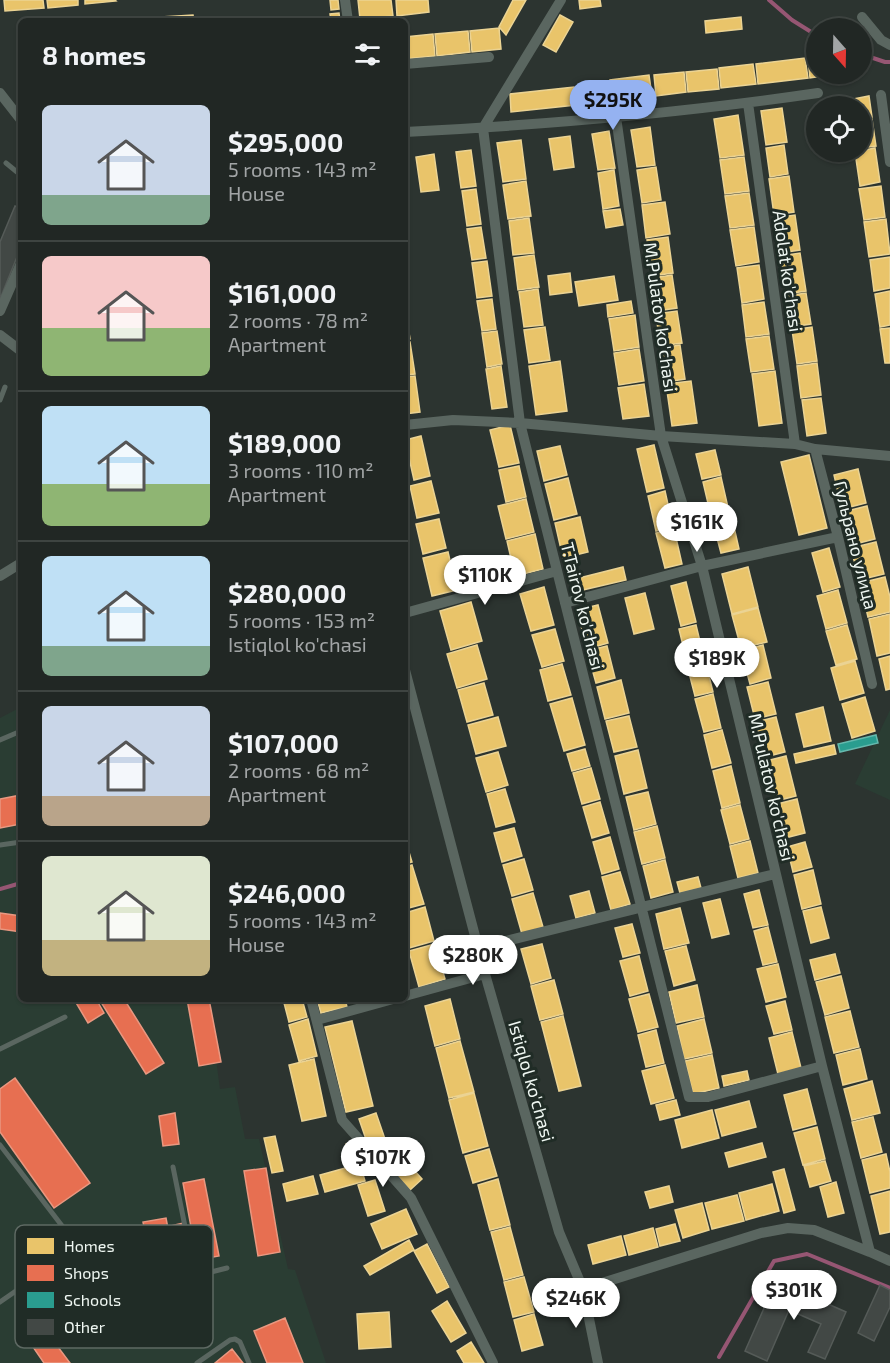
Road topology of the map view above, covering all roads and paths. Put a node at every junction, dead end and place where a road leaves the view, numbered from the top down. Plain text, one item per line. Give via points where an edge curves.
1 (345, 0) edge
2 (561, 0) edge
3 (862, 17) dead end
4 (348, 18) edge
5 (890, 45) edge
6 (489, 57) dead end
7 (408, 64) edge
8 (0, 93) edge
9 (818, 93) dead end
10 (881, 95) dead end
11 (748, 103) junction
12 (18, 116) edge
13 (616, 117) junction
14 (483, 128) junction
15 (408, 132) edge
16 (890, 162) edge
17 (6, 163) dead end
18 (18, 172) edge
19 (18, 269) edge
20 (0, 311) edge
21 (0, 335) edge
22 (18, 349) edge
23 (5, 387) dead end
24 (0, 400) edge
25 (520, 423) junction
26 (408, 424) edge
27 (661, 436) junction
28 (795, 444) junction
29 (815, 449) junction
30 (890, 456) edge
31 (838, 537) junction
32 (18, 565) edge
33 (702, 566) junction
34 (557, 571) junction
35 (0, 576) edge
36 (565, 603) junction
37 (408, 612) edge
38 (408, 681) edge
39 (872, 684) dead end
40 (18, 732) edge
41 (0, 741) edge
42 (18, 842) edge
43 (0, 845) edge
44 (776, 874) junction
45 (641, 908) junction
46 (478, 948) junction
47 (484, 974) junction
48 (408, 995) edge
49 (312, 1002) edge
50 (382, 1002) edge
51 (65, 1017) dead end
52 (317, 1020) junction
53 (0, 1049) edge
54 (822, 1066) junction
55 (0, 1145) edge
56 (173, 1167) dead end
57 (61, 1225) edge
58 (185, 1225) edge
59 (870, 1252) junction
60 (890, 1261) edge
61 (227, 1268) dead end
62 (213, 1272) edge
63 (583, 1289) junction
64 (15, 1292) edge
65 (0, 1302) edge
66 (197, 1363) edge
67 (249, 1363) edge
68 (493, 1363) edge
69 (598, 1363) edge

1 - 4 street
2 - 14 street
3 - 5 street
6 - 7 street
8 - 12 street
9 - 11 street
10 - 16 street
11 - 13 street
11 - 28 street, Adolat ko'chasi
13 - 14 street
13 - 27 street, M.Pulatov ko'chasi
14 - 15 street
14 - 25 street, T.Tairov ko'chasi
17 - 18 lane
19 - 20 street
21 - 22 street
23 - 24 lane
25 - 26 street via 453,420
25 - 27 street
25 - 34 street, T.Tairov ko'chasi
27 - 28 street
27 - 33 street, M.Pulatov ko'chasi
28 - 29 street
29 - 30 street
29 - 31 street, Гульрано улица
31 - 33 street
31 - 39 street, Гульрано улица
32 - 35 street
33 - 36 street
33 - 44 street, M.Pulatov ko'chasi
34 - 36 street, T.Tairov ko'chasi
34 - 37 street
36 - 45 street, T.Tairov ko'chasi
38 - 46 street, Istiqlol ko'chasi
40 - 41 lane
42 - 43 lane
44 - 45 street
44 - 54 street, M.Pulatov ko'chasi
45 - 46 street
45 - 54 street, T.Tairov ko'chasi via 688,1097 708,1097
46 - 47 street, Istiqlol ko'chasi
47 - 48 street
47 - 63 street, Istiqlol ko'chasi via 559,1232
49 - 52 street
50 - 52 street
51 - 53 lane
52 - 68 street via 342,1120 411,1198
54 - 59 street, M.Pulatov ko'chasi
55 - 57 lane
56 - 58 lane
59 - 60 street
59 - 63 street via 814,1230 774,1230
61 - 62 lane
63 - 69 street, Istiqlol ko'chasi
64 - 65 lane
66 - 67 lane via 235,1339 240,1341

